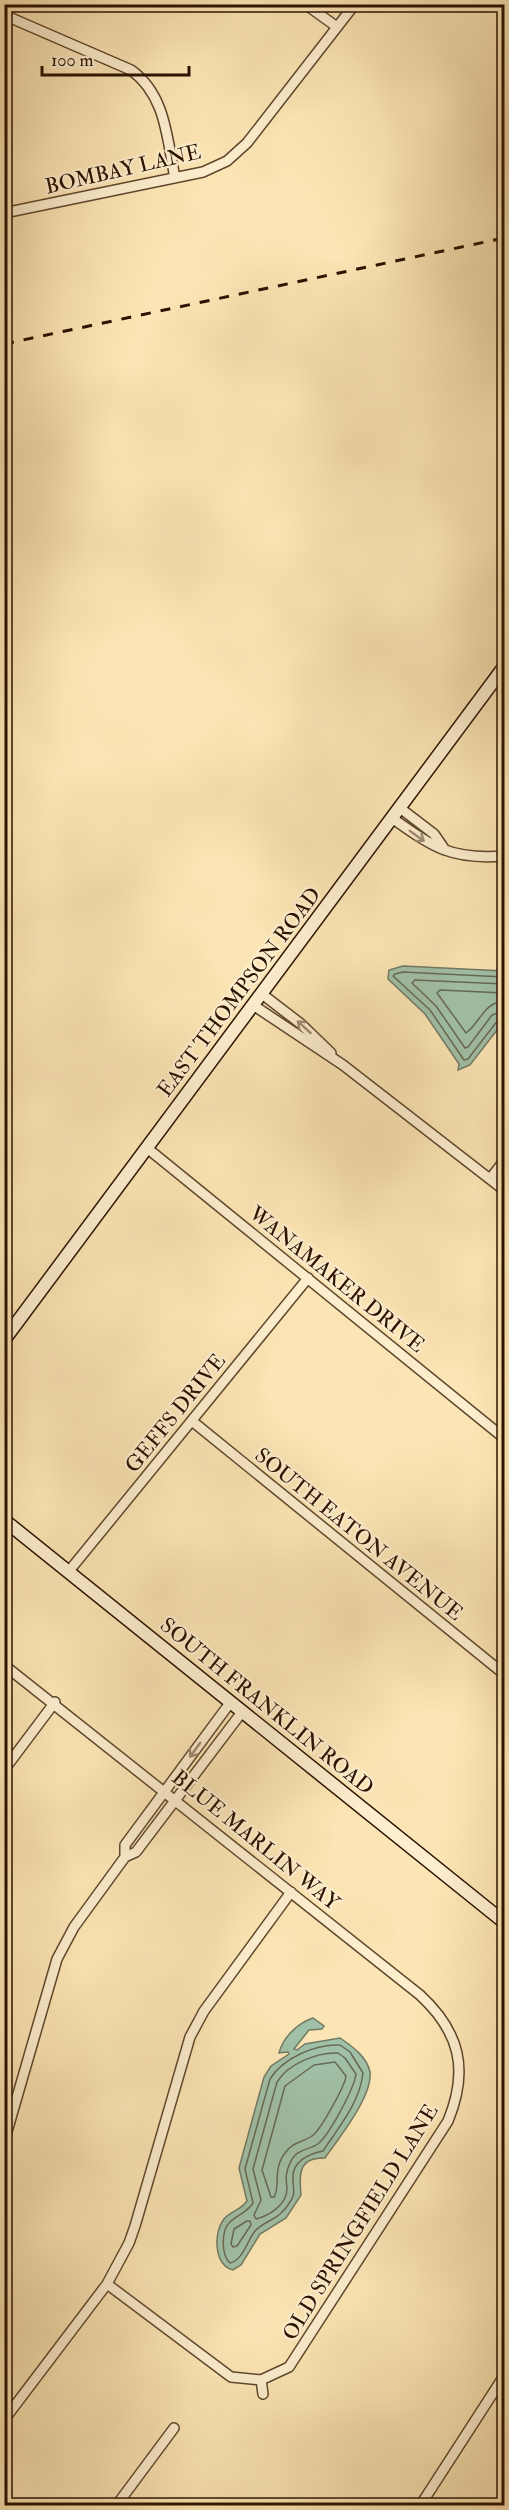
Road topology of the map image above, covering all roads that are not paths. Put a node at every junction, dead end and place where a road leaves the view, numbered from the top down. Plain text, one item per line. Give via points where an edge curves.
1 (305, 4) edge
2 (354, 4) edge
3 (4, 15) edge
4 (337, 27) junction
5 (175, 178) junction
6 (4, 213) edge
7 (504, 667) edge
8 (400, 808) junction
9 (392, 818) junction
10 (445, 850) junction
11 (504, 856) edge
12 (261, 994) junction
13 (253, 1005) junction
14 (344, 1065) junction
15 (147, 1148) junction
16 (504, 1161) edge
17 (490, 1179) junction
18 (504, 1190) edge
19 (309, 1278) junction
20 (4, 1340) edge
21 (192, 1421) junction
22 (504, 1438) edge
23 (4, 1520) edge
24 (69, 1571) junction
25 (4, 1665) edge
26 (504, 1674) edge
27 (55, 1702) junction
28 (230, 1702) junction
29 (242, 1712) junction
30 (4, 1770) edge
31 (165, 1791) junction
32 (176, 1799) junction
33 (125, 1857) junction
34 (291, 1892) junction
35 (504, 1922) edge
36 (459, 2063) joint
37 (4, 2142) edge
38 (107, 2284) junction
39 (504, 2376) edge
40 (261, 2380) junction
41 (263, 2394) dead end
42 (4, 2420) edge
43 (174, 2428) dead end
44 (116, 2505) edge
45 (420, 2505) edge

1 - 4 street
2 - 4 street, BOMBAY LANE
3 - 5 street via 143,79 161,107
4 - 5 street, BOMBAY LANE via 247,143 227,161
5 - 6 street, BOMBAY LANE
7 - 8 main road, EAST THOMPSON ROAD
8 - 9 main road, EAST THOMPSON ROAD
8 - 10 street via 434,834
9 -> 10 street via 427,843
9 - 12 main road, EAST THOMPSON ROAD
10 - 11 street via 465,858
12 - 13 main road, EAST THOMPSON ROAD
14 -> 12 street via 301,1024
13 - 14 street
13 - 15 main road, EAST THOMPSON ROAD
14 - 17 street
15 - 19 street, WANAMAKER DRIVE
15 - 20 main road, EAST THOMPSON ROAD
16 - 17 street
17 - 18 street
19 - 21 street, GEFFS DRIVE
19 - 22 street, WANAMAKER DRIVE
21 - 24 street, GEFFS DRIVE
21 - 26 street, SOUTH EATON AVENUE
23 - 24 main road, SOUTH FRANKLIN ROAD
24 - 28 main road, SOUTH FRANKLIN ROAD
25 - 27 street, BLUE MARLIN WAY
27 - 30 street
27 - 31 street, BLUE MARLIN WAY
28 - 29 main road, SOUTH FRANKLIN ROAD
28 -> 31 street
29 - 32 street
29 - 35 main road, SOUTH FRANKLIN ROAD
31 - 32 street, BLUE MARLIN WAY
31 - 33 street via 125,1845
32 - 33 street via 136,1852
32 - 34 street, BLUE MARLIN WAY
33 - 37 street via 74,1926 57,1959
34 - 36 street, BLUE MARLIN WAY via 436,2010 455,2044
34 - 38 street via 189,2037 135,2226
36 - 40 street, OLD SPRINGFIELD LANE via 456,2102 448,2121 298,2355 289,2367
38 - 40 street via 222,2373 244,2380
38 - 42 street
39 - 45 street
40 - 41 street
43 - 44 street

